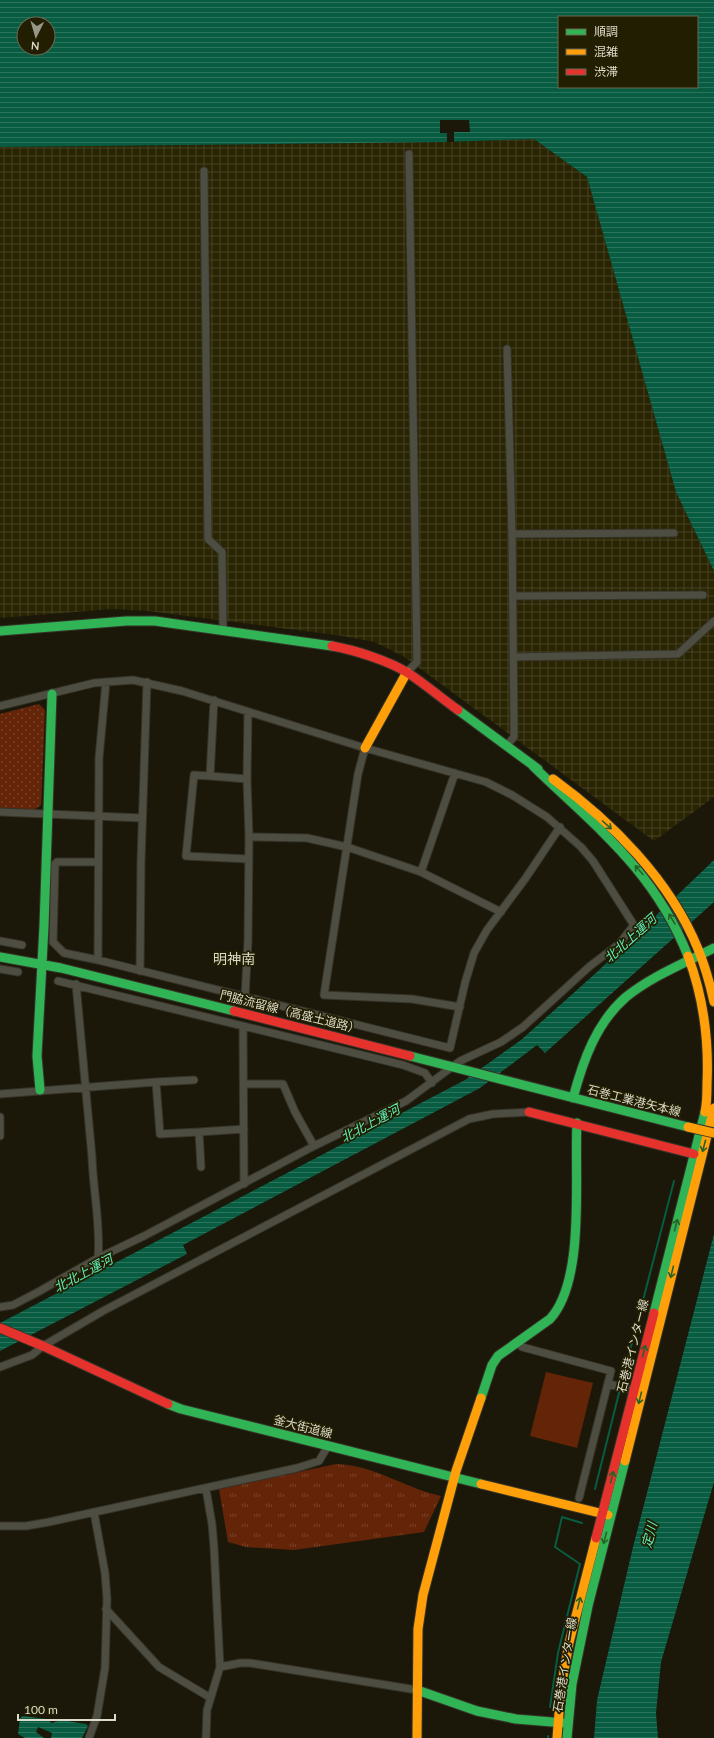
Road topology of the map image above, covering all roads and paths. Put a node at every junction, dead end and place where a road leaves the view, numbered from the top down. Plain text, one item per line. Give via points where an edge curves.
1 (409, 154) dead end
2 (204, 171) dead end
3 (508, 349) dead end
4 (674, 533) dead end
5 (512, 534) junction
6 (703, 595) dead end
7 (513, 596) junction
8 (714, 621) edge
9 (223, 629) junction
10 (0, 631) edge
11 (514, 657) junction
12 (407, 672) junction
13 (106, 682) junction
14 (147, 682) junction
15 (52, 694) junction
16 (214, 700) junction
17 (0, 706) edge
18 (248, 712) junction
19 (506, 746) junction
20 (365, 748) junction
21 (533, 766) junction
22 (455, 773) junction
23 (210, 776) junction
24 (247, 779) junction
25 (0, 812) edge
26 (48, 813) junction
27 (99, 815) junction
28 (142, 818) junction
29 (560, 827) junction
30 (249, 837) junction
31 (347, 847) junction
32 (248, 859) junction
33 (98, 862) junction
34 (421, 872) junction
35 (501, 912) junction
36 (687, 934) junction
37 (0, 941) edge
38 (22, 945) dead end
39 (714, 948) edge
40 (0, 957) edge
41 (697, 957) junction
42 (98, 960) junction
43 (42, 964) junction
44 (0, 969) edge
45 (140, 971) junction
46 (18, 972) dead end
47 (58, 981) dead end
48 (76, 984) junction
49 (245, 997) junction
50 (714, 1002) edge
51 (460, 1007) junction
52 (242, 1026) junction
53 (454, 1067) junction
54 (194, 1080) dead end
55 (156, 1082) junction
56 (432, 1083) junction
57 (244, 1084) junction
58 (86, 1086) junction
59 (40, 1090) junction
60 (0, 1094) edge
61 (573, 1098) junction
62 (714, 1108) edge
63 (529, 1112) joint
64 (0, 1117) edge
65 (577, 1123) junction
66 (244, 1129) junction
67 (199, 1132) junction
68 (714, 1133) edge
69 (0, 1136) edge
70 (314, 1146) junction
71 (694, 1154) junction
72 (202, 1167) dead end
73 (244, 1184) junction
74 (98, 1258) junction
75 (0, 1307) edge
76 (0, 1328) edge
77 (517, 1342) junction
78 (39, 1344) junction
79 (0, 1367) edge
80 (609, 1384) junction
81 (634, 1390) junction
82 (328, 1446) junction
83 (454, 1477) junction
84 (206, 1489) junction
85 (578, 1498) dead end
86 (94, 1512) junction
87 (607, 1515) junction
88 (0, 1526) edge
89 (106, 1609) junction
90 (220, 1667) junction
91 (417, 1690) junction
92 (209, 1697) junction
93 (558, 1723) junction
94 (568, 1724) junction
95 (89, 1738) edge
96 (206, 1738) edge
97 (417, 1738) edge
98 (557, 1738) edge
99 (567, 1738) edge

1 - 12 street via 417,662
2 - 9 street via 208,539 222,552
3 - 5 street
4 - 5 street
5 - 7 street
6 - 7 street
7 - 11 street
8 - 11 street via 678,654
9 - 10 street via 155,621 126,621
9 - 12 street via 349,649
11 - 19 street via 514,737
12 - 19 street
12 - 20 street
13 - 14 street
13 - 15 street
13 - 27 street
14 - 16 street
14 - 28 street
15 - 17 street
15 - 26 street
16 - 18 street
16 - 23 street
18 - 20 street
18 - 24 street
19 - 21 street
20 - 22 street
20 - 31 street via 358,774
36 -> 21 street via 645,877 618,847
21 -> 36 street via 564,787 618,834 649,867 670,896
22 - 29 street via 486,782 512,795
22 - 34 street
23 - 24 street
23 - 32 street via 194,775 186,856
24 - 30 street
25 - 26 street
26 - 27 street
26 - 43 street
27 - 28 street
27 - 33 street
28 - 45 street
29 - 35 street
29 - 53 street via 593,861 636,927 523,1027
30 - 31 street via 307,838
30 - 32 street
31 - 34 street
31 - 51 street via 324,994 412,999
32 - 49 street
33 - 42 street
33 - 42 street via 55,864 53,942 64,953
34 - 35 street
35 - 51 street via 474,952
36 - 41 street
37 - 38 street
39 - 41 street, 石巻工業港矢本線
40 - 43 street, 門脇流留線（高盛土道路）
41 - 50 street
41 - 61 street, 石巻工業港矢本線 via 640,987 614,1010 603,1023 582,1062
41 - 71 street, 石巻港インター線 via 711,1047 709,1089
42 - 45 street
43 - 53 street, 門脇流留線（高盛土道路）
43 - 59 street via 37,1056
44 - 46 street
45 - 49 street
47 - 48 street
48 - 52 street
48 - 58 street
49 - 51 street via 450,1048
52 - 56 street via 420,1070
52 - 57 street
53 - 56 street
53 - 61 street, 門脇流留線（高盛土道路）
54 - 55 street
55 - 58 street
55 - 67 street via 160,1134
56 - 70 street via 406,1101
57 - 66 street
57 - 70 street via 283,1084
58 - 59 street
58 - 74 street via 92,1180 100,1241
59 - 60 street
61 - 68 street, 石巻工業港矢本線, bridge
62 -> 87 street, 石巻港インター線
63 - 65 street
63 - 78 street via 469,1119
64 - 69 street
65 - 71 street
65 - 77 street via 573,1245 566,1290 550,1318
66 - 67 street
66 - 73 street
67 - 72 street
70 - 73 street
81 -> 71 street, 石巻港インター線
73 - 74 street
74 - 75 street via 13,1305
76 - 78 street, 釜大街道線
77 - 80 street via 522,1347 611,1371
77 - 83 street via 503,1351 492,1365
78 - 79 street via 25,1359
78 - 82 street, 釜大街道線 via 181,1409
80 - 81 street
80 - 85 street
87 -> 81 street, 石巻港インター線
82 - 83 street, 釜大街道線
82 - 84 street via 322,1458 314,1464
83 - 87 street, 釜大街道線
83 - 91 street via 423,1595 418,1629
84 - 86 street
84 - 90 street via 214,1547
86 - 88 street via 26,1526
86 - 89 street via 105,1573
93 -> 87 street, 石巻港インター線 via 560,1688 569,1643
87 -> 94 street, 石巻港インター線 via 580,1641
89 - 92 street via 159,1668
89 - 95 street via 104,1681 97,1716
90 - 91 street via 250,1663
90 - 92 street
91 - 93 street via 476,1711 516,1719
91 - 97 street
92 - 96 street via 206,1710
93 - 94 street
93 - 98 street, 石巻港インター線
94 - 99 street, 石巻港インター線

